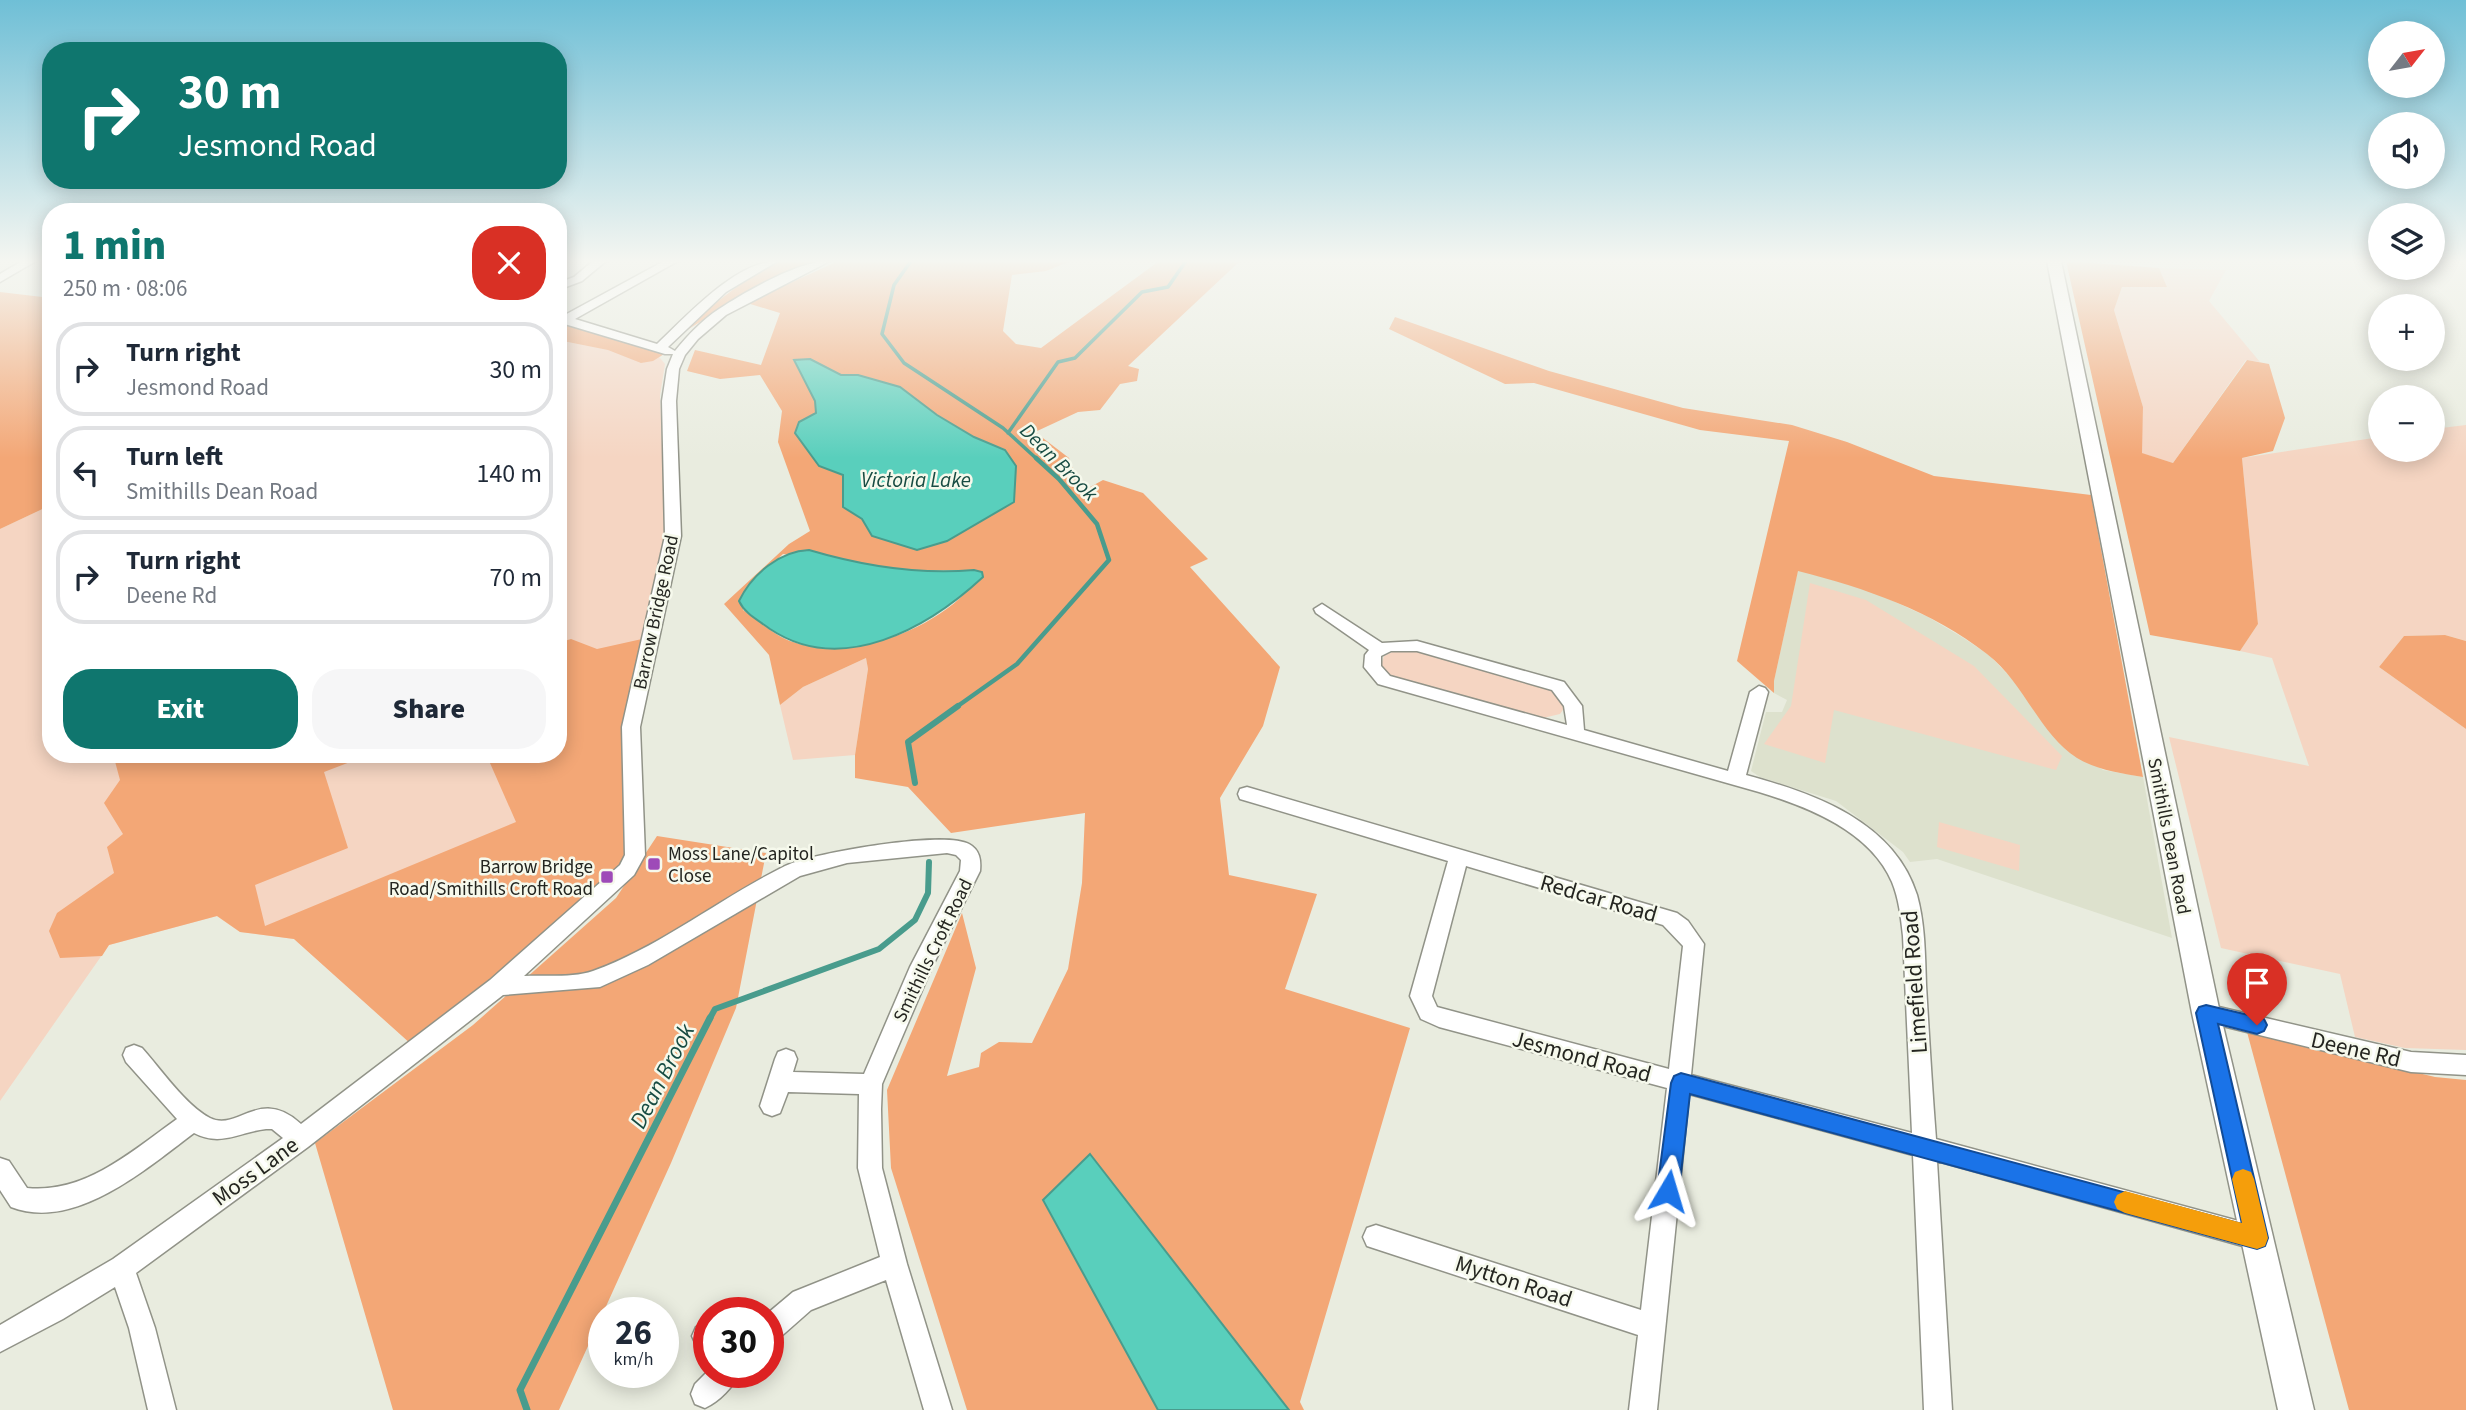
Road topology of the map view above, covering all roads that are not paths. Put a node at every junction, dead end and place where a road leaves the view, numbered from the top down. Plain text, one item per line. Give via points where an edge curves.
1 (588, 327) edge
2 (683, 327) edge
3 (705, 327) edge
4 (2067, 327) edge
5 (660, 348) junction
6 (679, 354) junction
7 (1323, 609) dead end
8 (1379, 649) junction
9 (1759, 692) dead end
10 (1575, 733) junction
11 (1735, 780) junction
12 (1247, 794) dead end
13 (1459, 858) junction
14 (498, 986) junction
15 (2206, 1013) junction
16 (134, 1055) dead end
17 (786, 1059) dead end
18 (2466, 1065) edge
19 (779, 1082) junction
20 (1681, 1083) junction
21 (871, 1084) junction
22 (772, 1106) dead end
23 (194, 1119) junction
24 (300, 1139) junction
25 (1925, 1147) junction
26 (0, 1169) edge
27 (1376, 1237) dead end
28 (2257, 1238) junction
29 (894, 1264) junction
30 (122, 1268) junction
31 (784, 1317) edge
32 (1651, 1326) junction
33 (0, 1339) edge
34 (711, 1388) edge
35 (705, 1394) dead end
36 (162, 1410) edge
37 (938, 1410) edge
38 (1643, 1410) edge
39 (1938, 1410) edge
40 (2296, 1410) edge

1 - 5 street
2 - 5 street
3 - 6 street, Barrow Bridge Road
4 - 15 street, Smithills Dean Road
5 - 6 street
6 - 14 street, Barrow Bridge Road via 669,401 673,536 631,727 635,855 627,870
7 - 8 street
8 - 10 street, Limefield Road via 1372,667 1384,680
8 - 10 street via 1417,646 1558,686 1574,705
9 - 11 street
10 - 11 street, Limefield Road
11 - 25 street, Limefield Road via 1835,814 1878,848 1905,883 1912,913
12 - 13 street, Redcar Road
13 - 20 street, Redcar Road via 1670,919 1681,927 1694,944
13 - 20 street, Jesmond Road via 1421,996 1429,1013
14 - 21 street, Smithills Croft Road via 592,981 641,959 794,870 847,856 947,846 962,849 971,858 970,871 921,967
14 - 24 street, Moss Lane
15 - 18 street, Deene Rd via 2412,1062
15 - 28 street, Smithills Dean Road
16 - 23 street
17 - 19 street
19 - 21 street
19 - 22 street
20 - 25 street, Jesmond Road
20 - 32 street, Redcar Road
21 - 29 street, Smithills Croft Road via 870,1168
23 - 24 street via 207,1129 223,1130 275,1119
23 - 26 street via 98,1186 75,1196 41,1202 20,1199
24 - 30 street, Moss Lane
25 - 28 street, Jesmond Road
25 - 39 street, Limefield Road
27 - 32 street, Mytton Road
28 - 40 street, Smithills Dean Road
29 - 31 street via 802,1301
29 - 37 street, Smithills Croft Road
30 - 33 street, Moss Lane
30 - 36 street
32 - 38 street, Redcar Road
34 - 35 street

